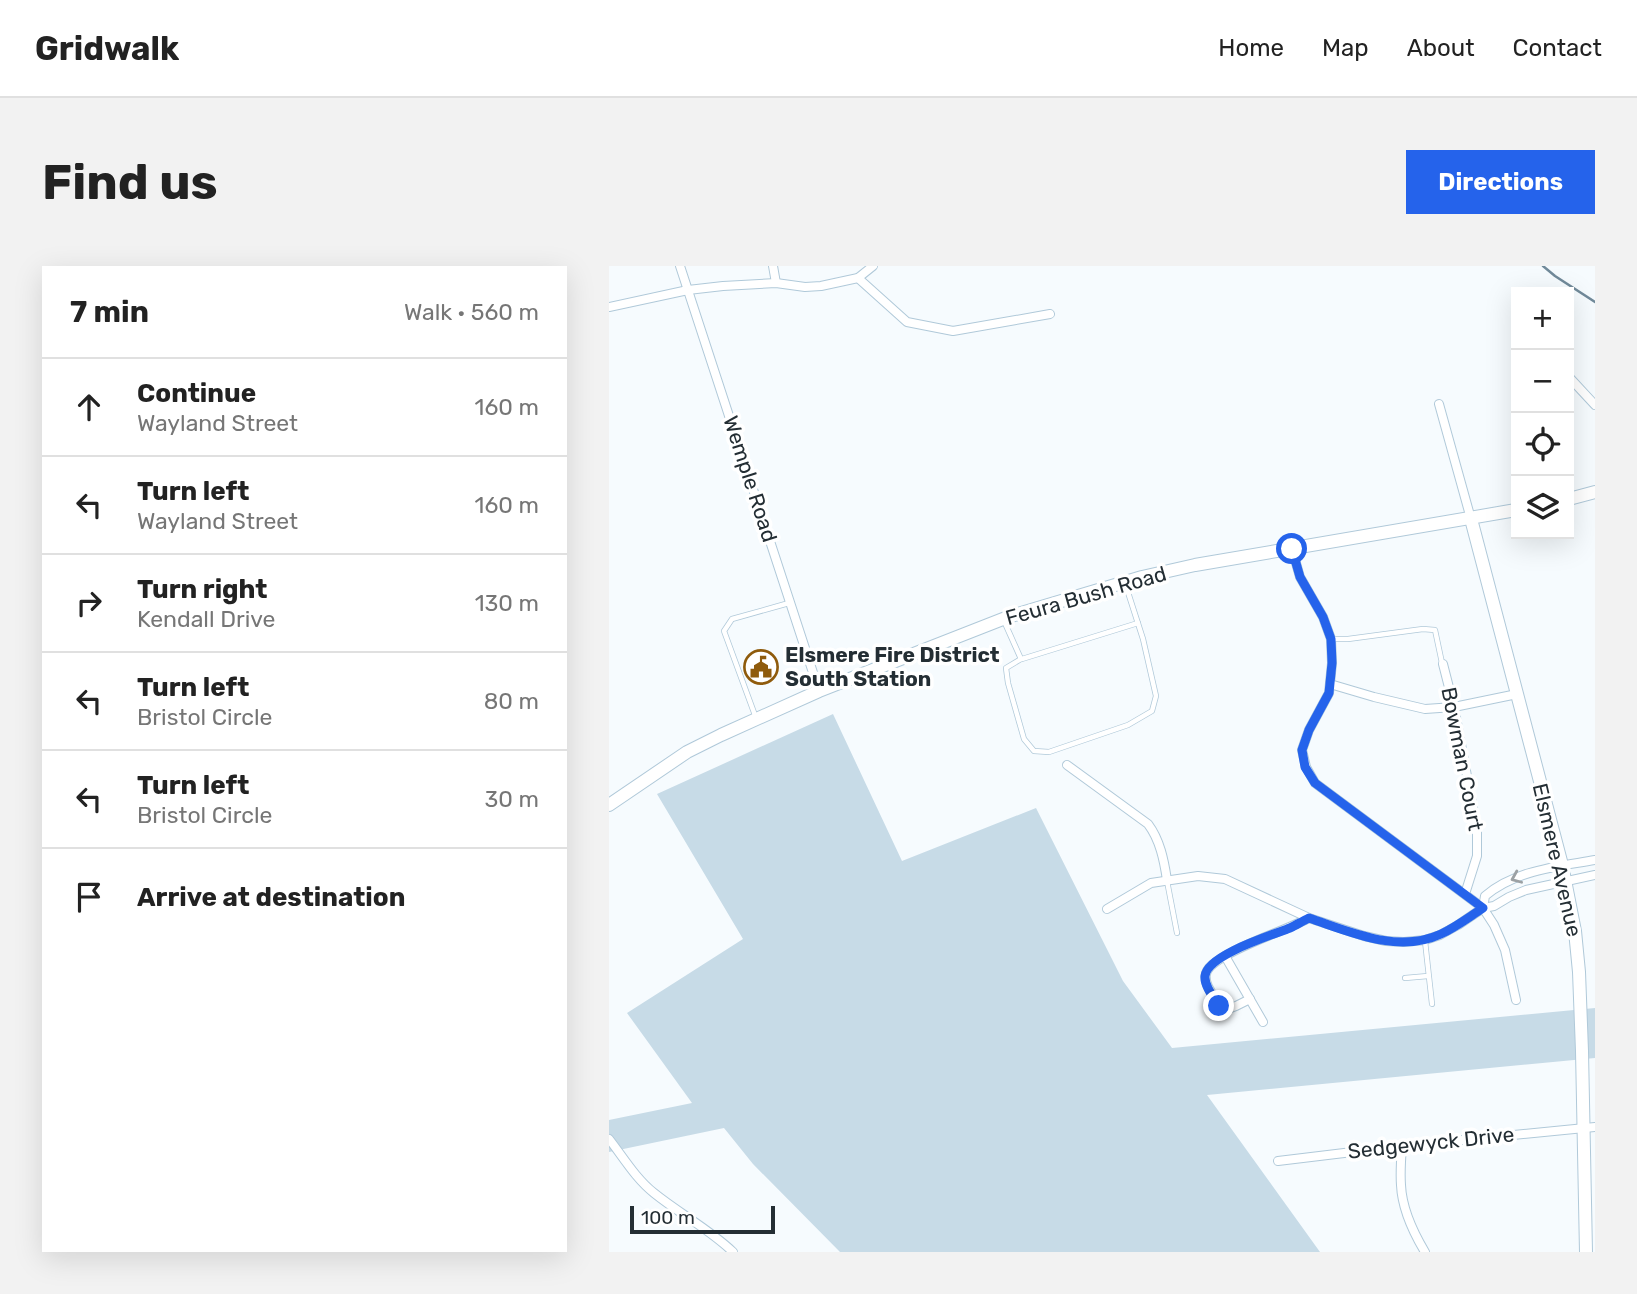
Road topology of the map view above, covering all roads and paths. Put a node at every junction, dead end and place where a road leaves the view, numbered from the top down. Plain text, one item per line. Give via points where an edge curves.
1 (680, 266) edge
2 (773, 266) edge
3 (873, 266) edge
4 (858, 278) junction
5 (776, 282) junction
6 (688, 290) junction
7 (609, 307) edge
8 (1050, 314) dead end
9 (1574, 382) edge
10 (1439, 404) dead end
11 (1595, 405) edge
12 (1595, 492) edge
13 (1574, 498) edge
14 (1511, 511) edge
15 (1471, 519) junction
16 (1292, 549) junction
17 (1125, 582) junction
18 (790, 602) junction
19 (1003, 619) junction
20 (1138, 623) junction
21 (1331, 639) junction
22 (1021, 659) junction
23 (1443, 664) joint
24 (1330, 684) junction
25 (819, 691) junction
26 (1517, 694) junction
27 (1454, 707) junction
28 (757, 718) junction
29 (1066, 765) dead end
30 (609, 805) edge
31 (1595, 860) edge
32 (1562, 865) junction
33 (1595, 875) edge
34 (1167, 880) junction
35 (1565, 881) junction
36 (1465, 894) junction
37 (1483, 908) junction
38 (1107, 909) dead end
39 (1309, 918) junction
40 (1177, 933) dead end
41 (1425, 940) junction
42 (1225, 956) junction
43 (1428, 976) junction
44 (1405, 978) dead end
45 (1250, 999) junction
46 (1516, 1000) dead end
47 (1432, 1004) dead end
48 (1263, 1022) dead end
49 (1589, 1127) edge
50 (609, 1139) edge
51 (1402, 1146) junction
52 (1278, 1161) dead end
53 (733, 1252) edge
54 (1425, 1252) edge
55 (1587, 1252) edge

1 - 6 street, Wemple Road
2 - 5 street
3 - 4 street
4 - 5 street via 813,287
4 - 8 street via 907,322 953,331
5 - 6 street
6 - 7 street
6 - 18 street, Wemple Road
9 - 11 street
10 - 15 street
12 - 13 main road
14 - 15 main road, Feura Bush Road
15 - 16 main road, Feura Bush Road
15 - 26 main road, Elsmere Avenue
16 - 17 main road, Feura Bush Road
16 - 21 street via 1300,577
17 - 19 main road, Feura Bush Road
17 - 20 lane
18 - 25 street, Wemple Road
18 - 28 lane via 732,619 724,631
19 - 22 lane
19 - 25 main road, Feura Bush Road
20 - 22 lane
20 - 22 lane via 1156,696 1152,711 1129,725 1049,752 1034,751 1024,739 1006,668
21 - 23 lane via 1435,630
21 - 24 street
23 - 27 street, Bowman Court
24 - 27 street via 1425,709
24 - 36 street via 1302,750 1315,783
25 - 28 main road, Feura Bush Road
26 - 27 street
26 - 32 main road, Elsmere Avenue
27 - 36 street, Bowman Court via 1477,829 1478,856
28 - 30 main road, Feura Bush Road via 687,752
29 - 34 street via 1148,824 1160,848
31 - 32 street
32 - 35 main road, Elsmere Avenue
32 -> 37 street via 1511,878 1485,896
33 - 35 street
34 - 38 street via 1151,883
34 - 39 street via 1225,879
34 - 40 lane
35 - 37 street via 1526,890
35 - 49 main road, Elsmere Avenue via 1579,972
36 - 37 street
37 - 41 street
37 - 46 street via 1505,950
39 - 41 street via 1386,941
39 - 42 street
41 - 43 lane
42 - 45 street
42 - 45 street via 1206,971 1208,989 1225,1010
43 - 44 lane
43 - 47 lane
45 - 48 street
49 - 51 street, Sedgewyck Drive
49 - 55 main road, Elsmere Avenue
50 - 53 street via 652,1192
51 - 52 street, Sedgewyck Drive
51 - 54 street via 1406,1213

